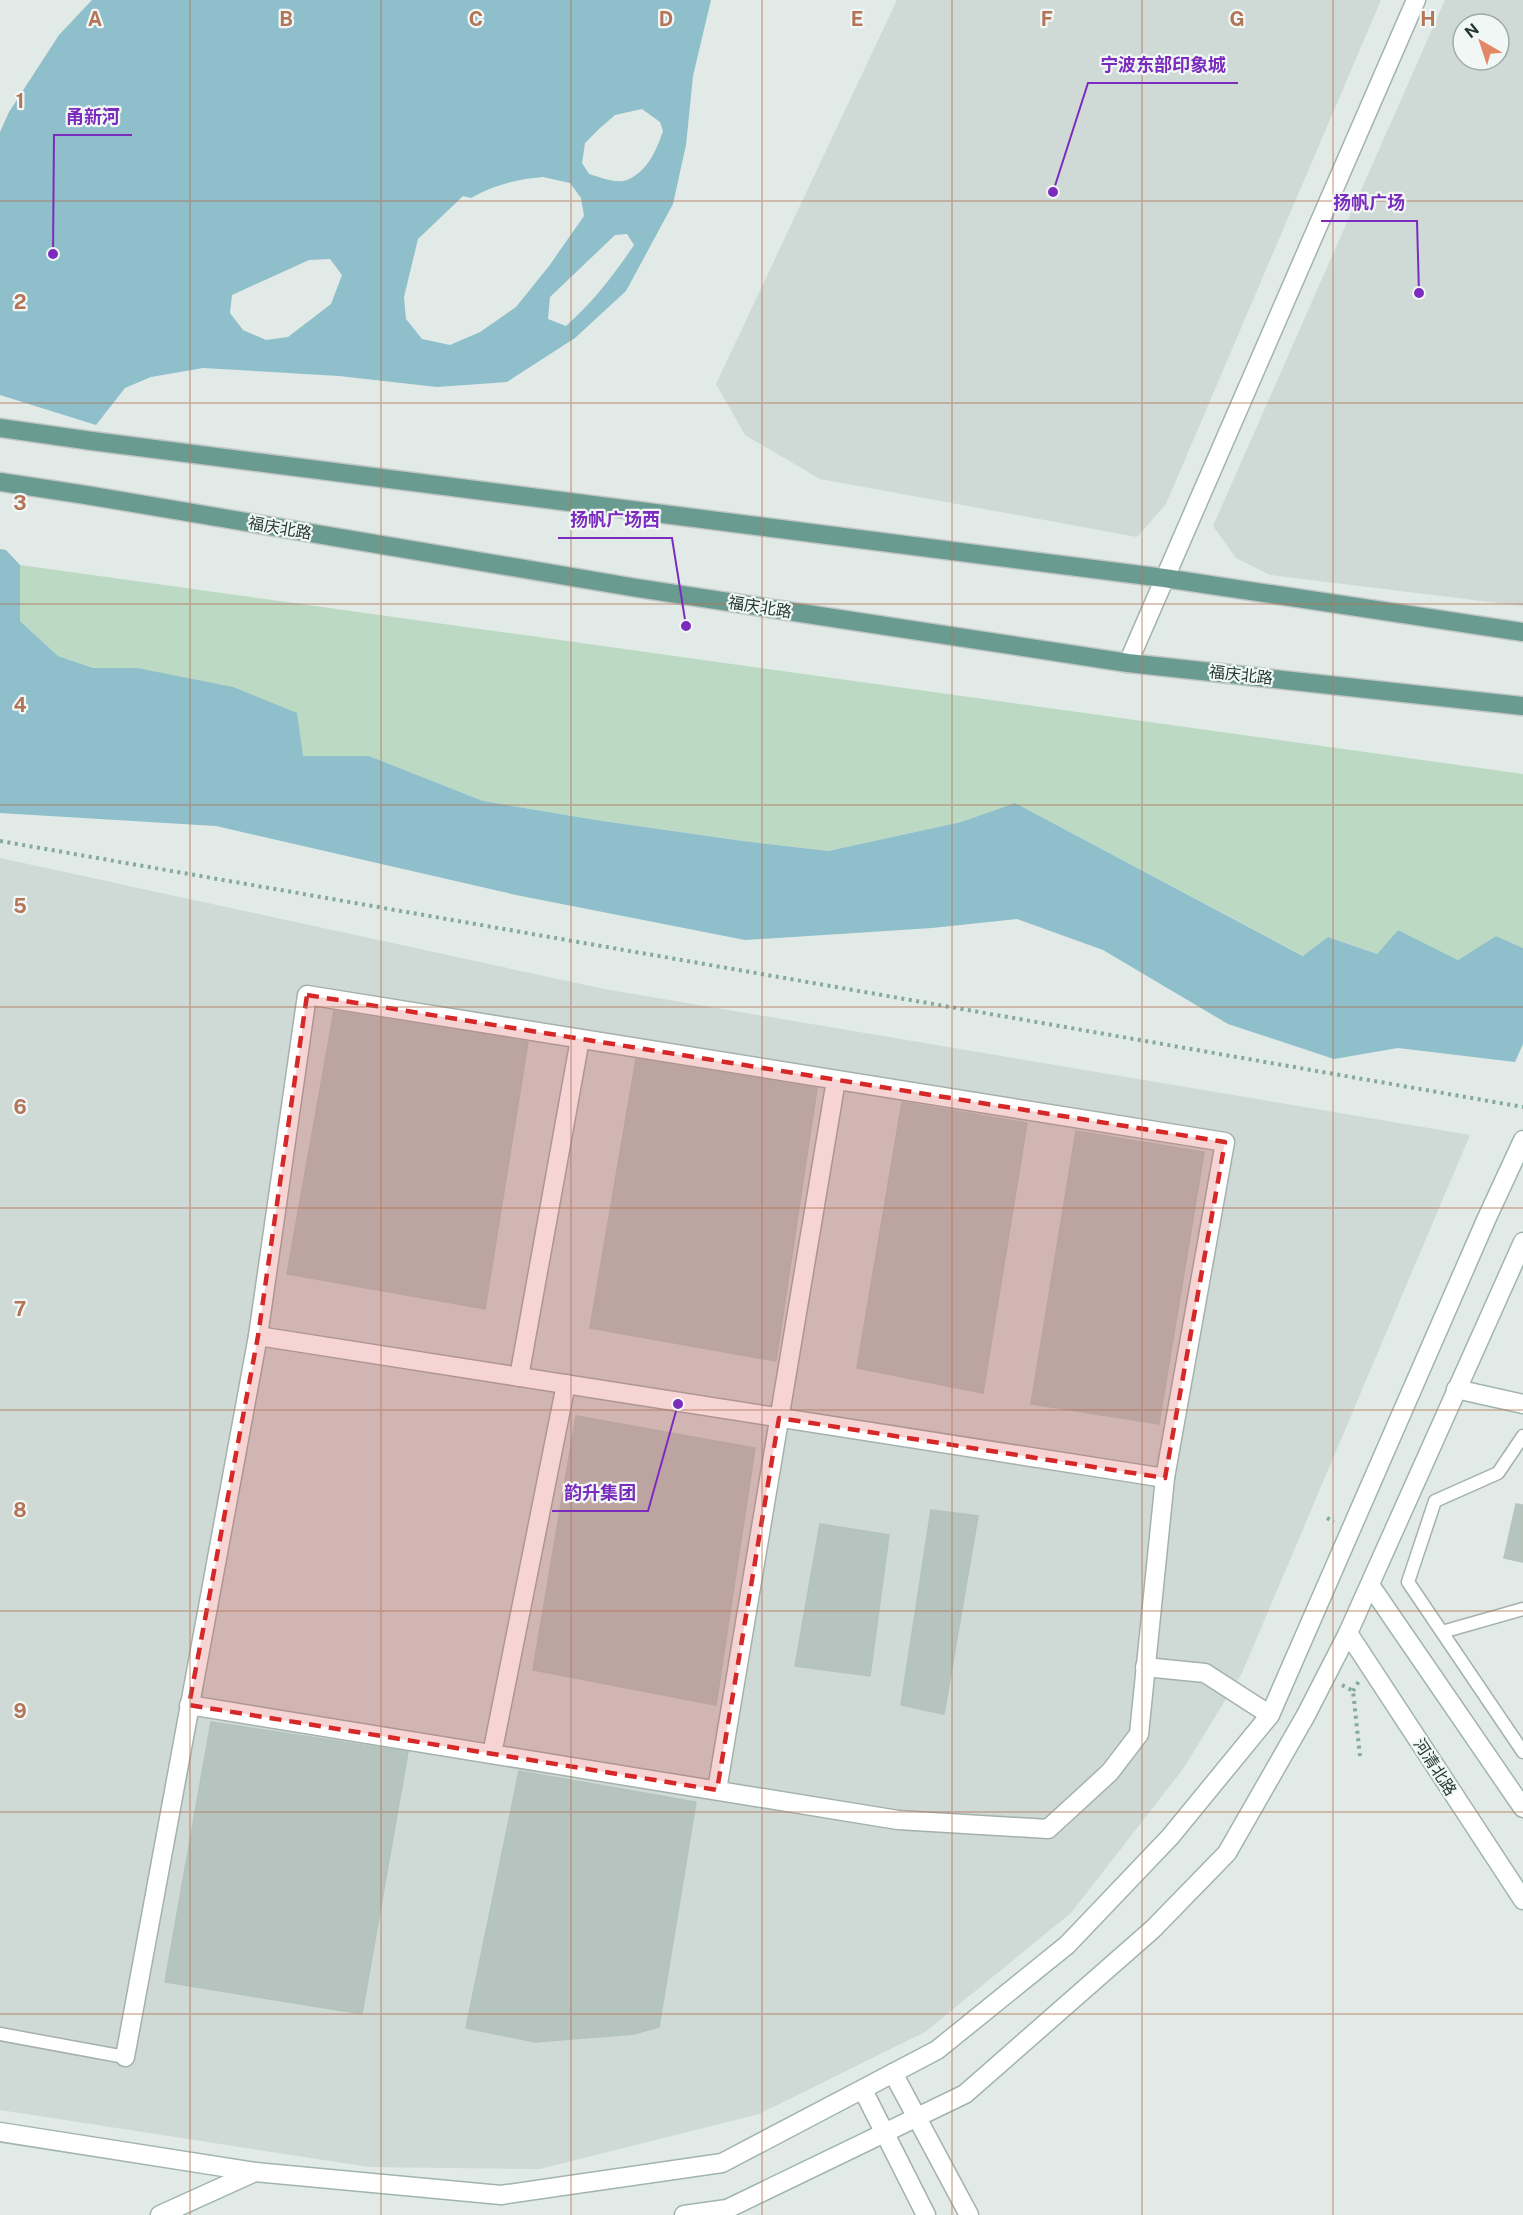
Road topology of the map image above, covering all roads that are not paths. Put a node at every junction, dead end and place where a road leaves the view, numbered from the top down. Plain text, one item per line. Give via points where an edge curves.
1 (1416, 0) edge
2 (0, 428) edge
3 (0, 482) edge
4 (1164, 578) junction
5 (1523, 632) edge
6 (1128, 663) junction
7 (1523, 706) edge
8 (580, 1039) junction
9 (836, 1080) junction
10 (1523, 1140) edge
11 (1523, 1242) edge
12 (258, 1336) junction
13 (519, 1377) junction
14 (566, 1384) junction
15 (1456, 1389) junction
16 (1523, 1404) edge
17 (779, 1418) junction
18 (1523, 1436) edge
19 (1165, 1478) junction
20 (1370, 1585) junction
21 (1523, 1609) edge
22 (1442, 1632) junction
23 (1348, 1633) junction
24 (1145, 1667) junction
25 (189, 1706) junction
26 (1270, 1715) junction
27 (1523, 1752) edge
28 (492, 1754) junction
29 (717, 1790) junction
30 (1523, 1808) edge
31 (1523, 1900) edge
32 (0, 2034) edge
33 (125, 2057) joint
34 (893, 2073) junction
35 (863, 2090) junction
36 (916, 2117) junction
37 (0, 2132) edge
38 (884, 2133) junction
39 (255, 2172) junction
40 (160, 2215) edge
41 (684, 2215) edge
42 (926, 2215) edge
43 (969, 2215) edge

1 - 4 street
2 - 4 main road
3 - 6 main road, 福庆北路 via 637,588
4 - 5 main road
4 - 6 street
6 - 7 main road, 福庆北路
8 - 9 street
8 - 12 street via 307,995
8 - 13 street
9 - 17 street
9 - 19 street via 1225,1143
10 - 26 street
11 - 15 street
12 - 13 street
12 - 25 street
13 - 14 street
14 - 17 street
14 - 28 street
15 - 16 street
15 - 20 street
17 - 19 street
17 - 29 street
18 - 22 lane via 1498,1473 1435,1501 1408,1582
19 - 24 street
20 - 23 street
20 - 30 street
21 - 22 lane
22 - 27 lane
23 - 31 street, 河清北路
23 - 36 street via 1227,1853 1153,1929 964,2094
24 - 26 street via 1205,1673
24 - 29 street via 1139,1734 1110,1772 1048,1829 898,1820
25 - 28 street
25 - 33 street
26 - 34 street via 1170,1838 1067,1945 937,2050
28 - 29 street
32 - 33 lane
34 - 35 street
34 - 36 street
35 - 38 street
35 - 39 street via 722,2163 501,2194
36 - 38 street
36 - 43 street
37 - 39 street
38 - 41 street via 727,2209
38 - 42 street
39 - 40 street

